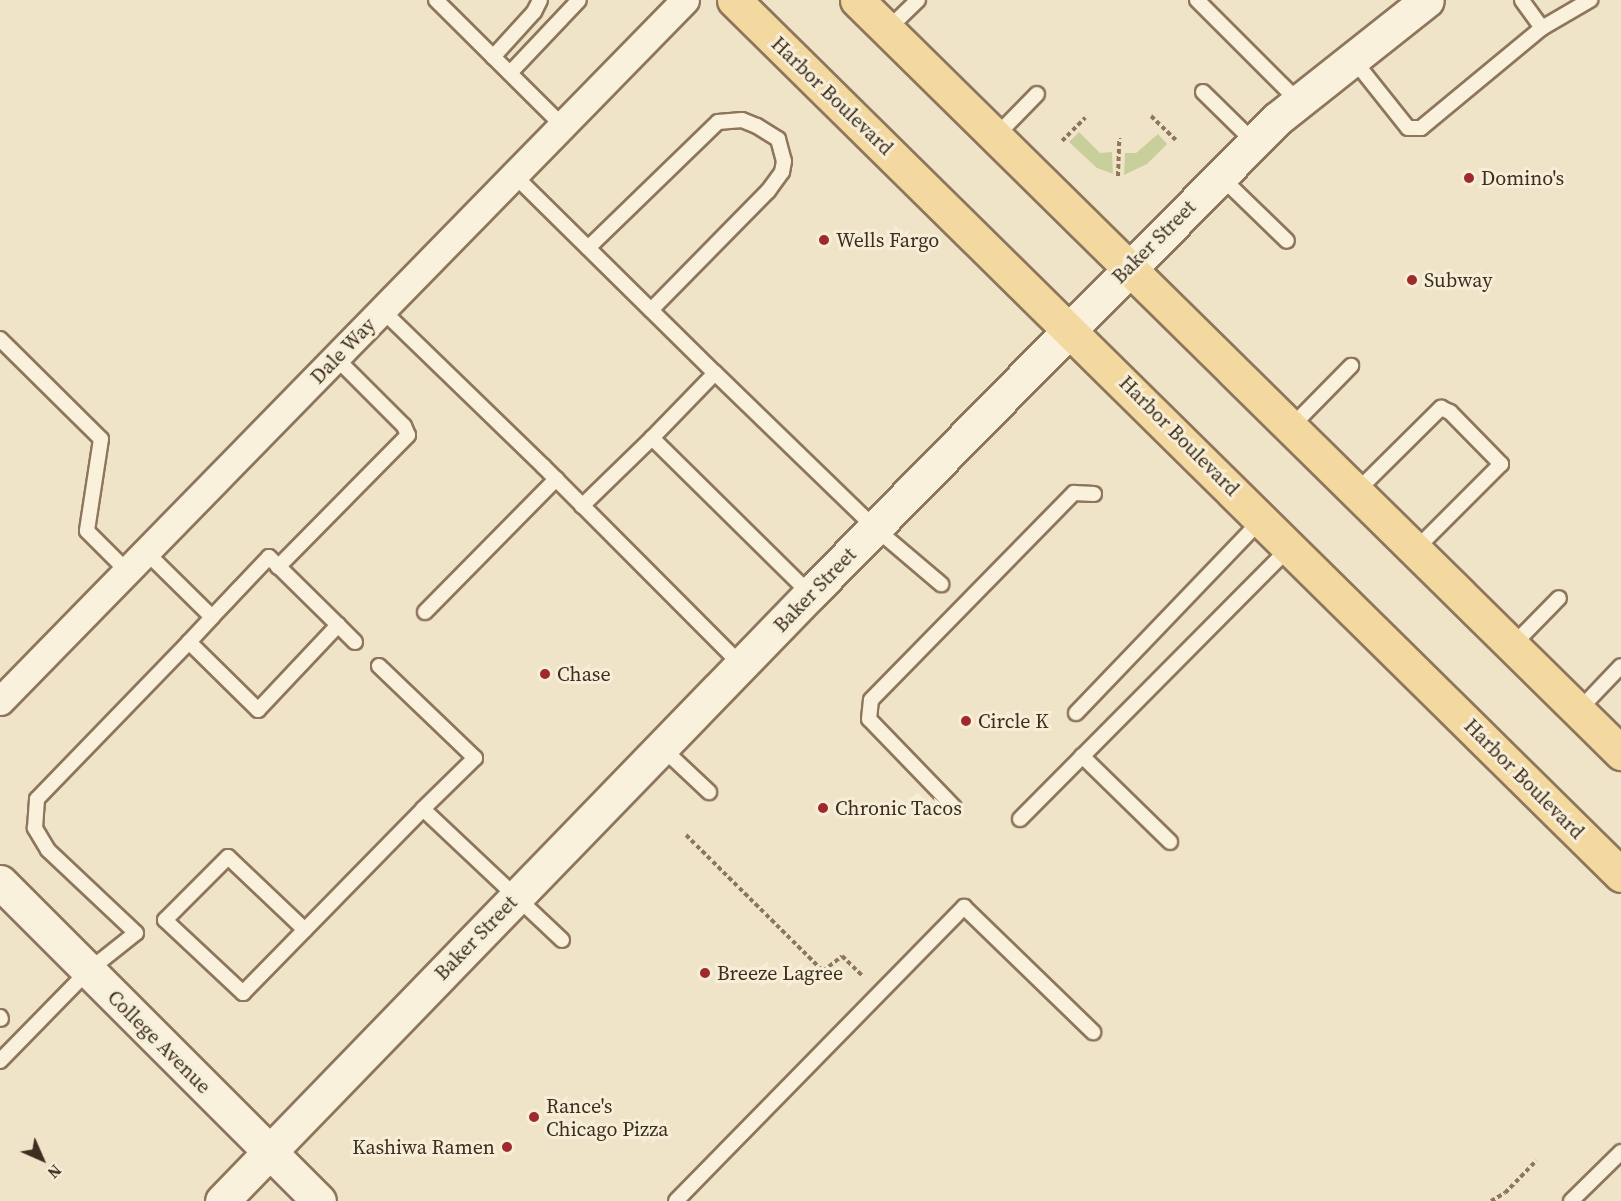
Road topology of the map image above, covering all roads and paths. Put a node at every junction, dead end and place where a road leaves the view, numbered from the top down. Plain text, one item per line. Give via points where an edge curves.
1 (436, 0) edge
2 (540, 0) edge
3 (579, 0) edge
4 (685, 0) edge
5 (734, 0) edge
6 (857, 0) edge
7 (918, 0) edge
8 (1197, 0) edge
9 (1427, 0) edge
10 (1522, 0) edge
11 (1590, 0) edge
12 (1542, 28) junction
13 (887, 30) junction
14 (493, 57) junction
15 (1353, 59) junction
16 (510, 73) junction
17 (1203, 92) dead end
18 (1037, 94) dead end
19 (1299, 102) junction
20 (1151, 116) dead end
21 (1085, 118) dead end
22 (562, 125) junction
23 (995, 137) junction
24 (1119, 138) dead end
25 (1062, 141) dead end
26 (1178, 141) dead end
27 (1254, 142) junction
28 (514, 176) junction
29 (1118, 176) dead end
30 (1220, 176) junction
31 (1287, 241) dead end
32 (588, 248) junction
33 (1127, 268) junction
34 (382, 310) junction
35 (651, 310) junction
36 (1069, 328) junction
37 (0, 339) edge
38 (336, 358) junction
39 (1351, 366) dead end
40 (714, 372) junction
41 (1291, 427) junction
42 (652, 438) junction
43 (556, 479) junction
44 (1356, 492) junction
45 (1094, 494) dead end
46 (582, 506) junction
47 (1262, 519) junction
48 (875, 528) junction
49 (1290, 546) junction
50 (1415, 551) junction
51 (146, 552) junction
52 (278, 567) junction
53 (127, 571) junction
54 (941, 584) dead end
55 (810, 594) junction
56 (1559, 598) dead end
57 (425, 612) dead end
58 (212, 617) junction
59 (338, 625) junction
60 (189, 642) junction
61 (355, 642) dead end
62 (1512, 646) junction
63 (741, 665) junction
64 (379, 666) dead end
65 (1621, 666) edge
66 (0, 701) edge
67 (1578, 711) junction
68 (1076, 713) dead end
69 (661, 747) junction
70 (1621, 753) edge
71 (1082, 756) junction
72 (709, 792) dead end
73 (954, 807) dead end
74 (423, 809) junction
75 (1020, 819) dead end
76 (686, 835) dead end
77 (1170, 842) dead end
78 (1621, 875) edge
79 (0, 882) edge
80 (516, 896) junction
81 (304, 930) junction
82 (562, 940) dead end
83 (88, 971) junction
84 (869, 981) dead end
85 (1094, 1032) dead end
86 (0, 1061) edge
87 (268, 1152) junction
88 (1621, 1152) edge
89 (1536, 1161) dead end
90 (222, 1201) edge
91 (319, 1201) edge
92 (676, 1201) edge
93 (1491, 1201) edge
94 (1571, 1201) edge

1 - 14 lane
2 - 14 lane via 534,12
3 - 16 lane
4 - 22 street, Dale Way
5 - 36 main road, Harbor Boulevard
6 - 13 main road
7 - 13 lane
8 - 19 lane
9 - 15 main road, Baker Street
10 - 12 lane
11 - 12 lane
12 - 15 lane via 1421,128 1408,128
13 - 23 main road
14 - 16 lane
15 - 19 main road, Baker Street
16 - 22 lane
17 - 27 lane
18 - 23 lane
19 - 27 main road, Baker Street
20 - 26 path
21 - 25 path
22 - 28 street, Dale Way
23 - 33 main road
24 - 29 path
27 - 30 main road, Baker Street
28 - 32 lane
28 - 34 street, Dale Way
30 - 31 lane
30 - 33 main road, Baker Street
32 - 35 lane
32 - 35 lane via 718,122 742,120 778,139 784,161 782,172
33 - 36 main road, Baker Street
33 - 41 main road
34 - 38 street, Dale Way
34 - 43 lane
35 - 40 lane
36 - 47 main road, Harbor Boulevard
36 - 48 main road, Baker Street
37 - 53 lane via 101,439 87,531
38 - 51 street, Dale Way
38 - 52 lane via 404,426 408,435
39 - 41 lane
40 - 42 lane
40 - 48 lane
41 - 44 main road
42 - 46 lane
42 - 55 lane
43 - 46 lane
43 - 57 lane
44 - 50 main road
44 - 50 lane via 1441,408 1450,412 1502,464
45 - 73 lane via 1074,494 872,700 869,719
46 - 63 lane
47 - 49 main road, Harbor Boulevard
47 - 68 lane
48 - 54 lane
48 - 55 main road, Baker Street
49 - 71 lane
49 - 78 main road, Harbor Boulevard
50 - 62 main road
51 - 53 street, Dale Way
51 - 58 lane
52 - 58 lane via 269,557
52 - 59 lane
53 - 66 street, Dale Way
55 - 63 main road, Baker Street
56 - 62 lane
58 - 60 lane
59 - 60 lane via 258,710
59 - 61 lane
60 - 83 lane via 37,799 35,828 48,850 136,933
62 - 67 main road
63 - 69 main road, Baker Street
64 - 74 lane via 475,758
65 - 67 lane
67 - 70 main road
69 - 72 lane
69 - 80 main road, Baker Street
71 - 75 lane
71 - 77 lane
74 - 80 lane
74 - 81 lane
76 - 84 path via 823,971 842,956
79 - 83 main road, College Avenue
80 - 82 lane
80 - 87 main road, Baker Street
81 - 81 lane via 243,993 165,920 228,857
83 - 86 lane
83 - 87 main road, College Avenue
85 - 92 lane via 964,907
87 - 90 main road, Baker Street
87 - 91 main road, College Avenue
88 - 94 lane
89 - 93 path

